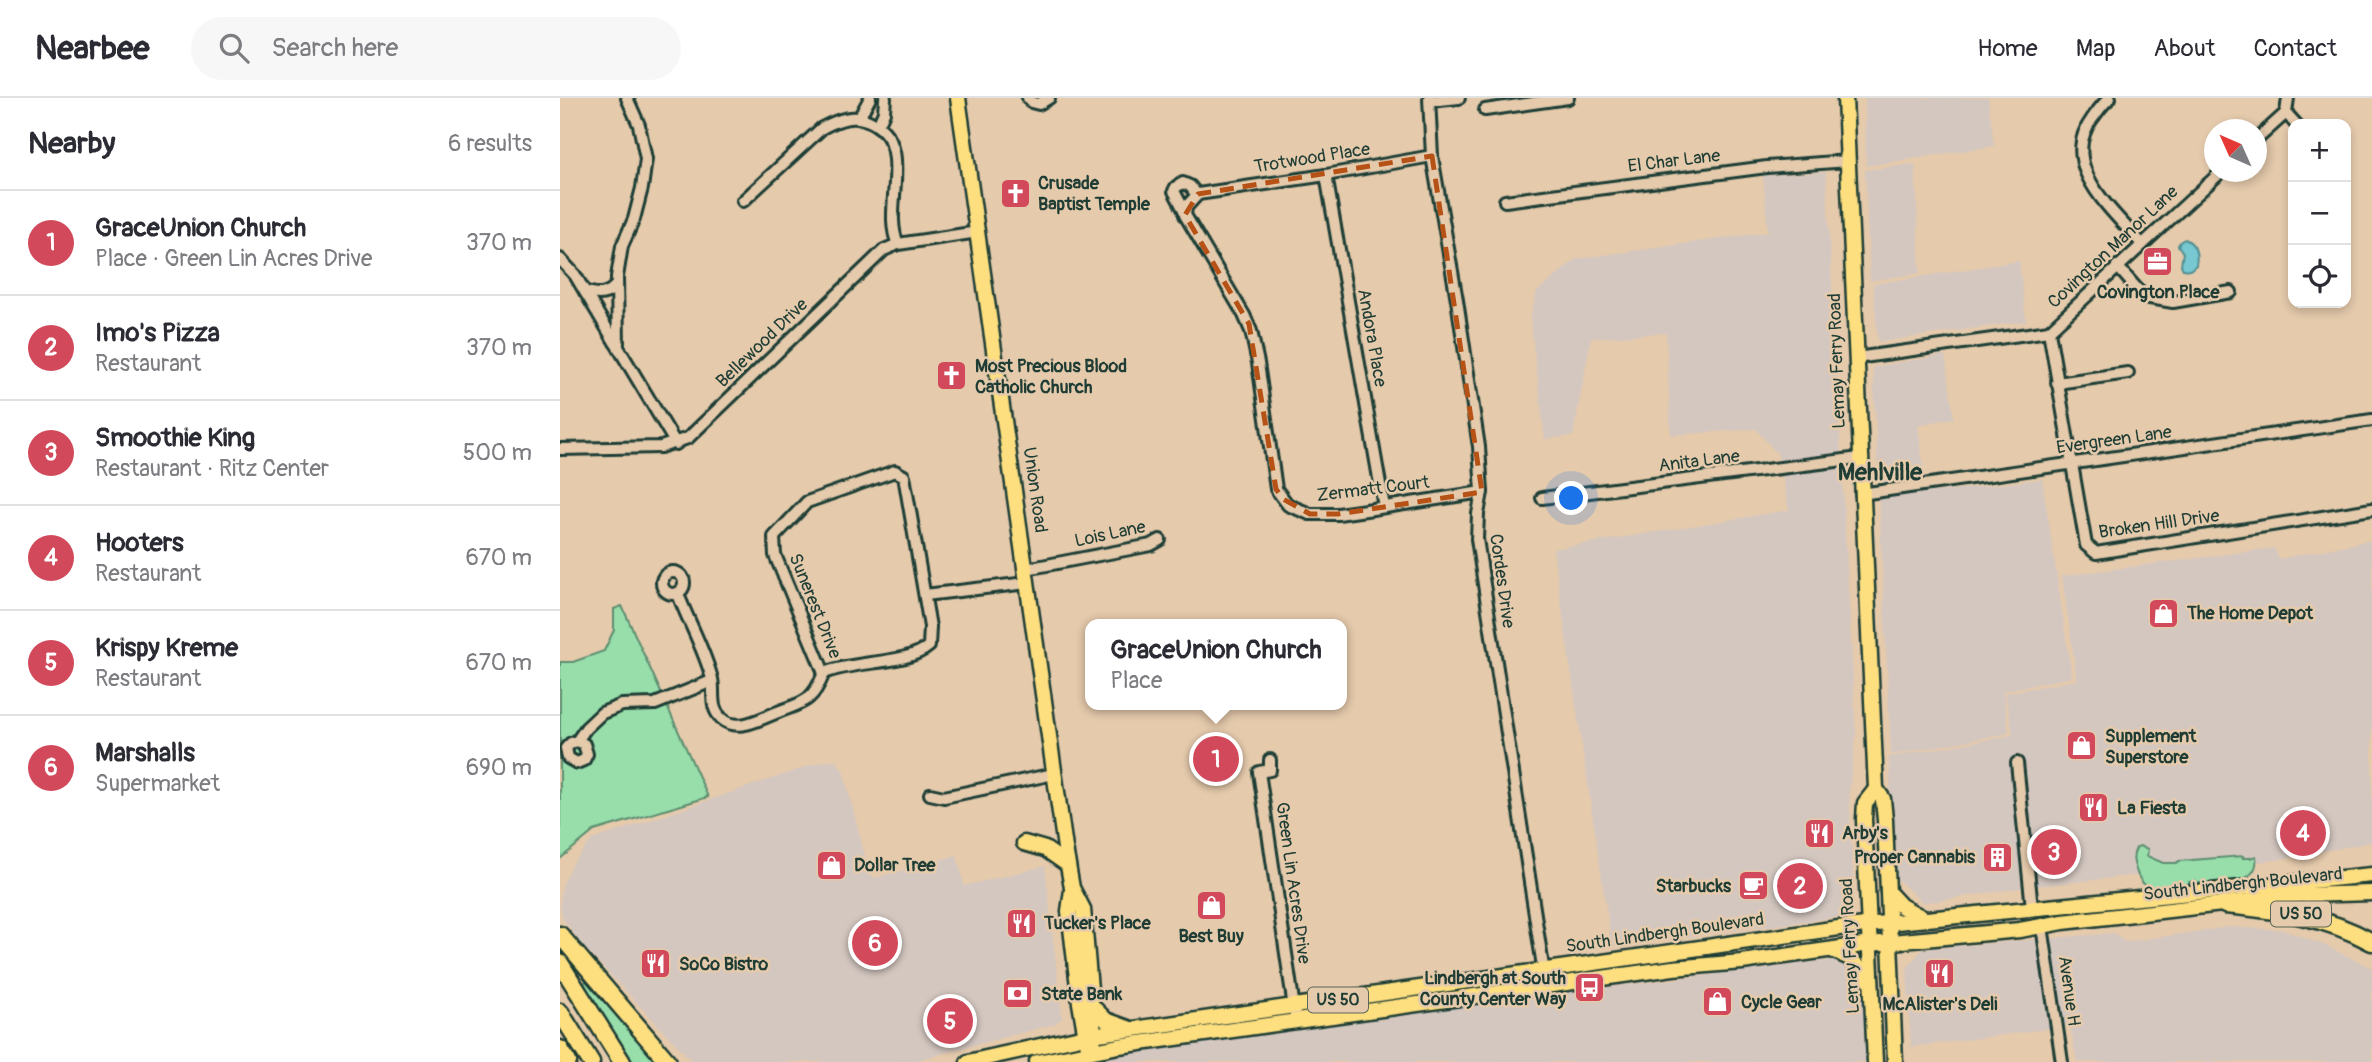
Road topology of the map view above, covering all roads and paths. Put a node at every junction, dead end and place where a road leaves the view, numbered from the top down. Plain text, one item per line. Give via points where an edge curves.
1 (627, 98) edge
2 (870, 98) edge
3 (884, 98) edge
4 (958, 98) edge
5 (1028, 98) edge
6 (1049, 98) edge
7 (1459, 98) edge
8 (1568, 98) edge
9 (1845, 98) edge
10 (2288, 98) edge
11 (2104, 99) edge
12 (1429, 100) edge
13 (1485, 110) dead end
14 (2286, 113) junction
15 (859, 118) junction
16 (2291, 119) edge
17 (878, 126) junction
18 (2267, 130) edge
19 (1432, 156) junction
20 (1848, 161) junction
21 (1326, 175) junction
22 (2210, 182) edge
23 (743, 201) dead end
24 (1505, 201) dead end
25 (978, 232) junction
26 (2141, 243) junction
27 (898, 244) junction
28 (560, 259) edge
29 (2117, 266) junction
30 (617, 284) junction
31 (585, 292) junction
32 (2231, 292) dead end
33 (2049, 331) junction
34 (618, 347) junction
35 (1856, 358) junction
36 (2128, 373) dead end
37 (2057, 383) junction
38 (2372, 420) edge
39 (676, 444) junction
40 (560, 449) edge
41 (1860, 458) junction
42 (2070, 464) junction
43 (1276, 489) joint
44 (1482, 492) junction
45 (1861, 494) junction
46 (1542, 498) dead end
47 (1384, 507) junction
48 (2372, 509) edge
49 (1160, 540) dead end
50 (1027, 576) junction
51 (678, 594) dead end
52 (925, 595) junction
53 (824, 673) junction
54 (712, 681) junction
55 (577, 741) dead end
56 (1270, 761) dead end
57 (2018, 763) dead end
58 (1055, 774) junction
59 (1875, 789) junction
60 (930, 794) dead end
61 (1024, 843) dead end
62 (1068, 865) junction
63 (2372, 875) edge
64 (1867, 891) junction
65 (1888, 892) junction
66 (2372, 893) edge
67 (2276, 899) junction
68 (2225, 905) joint
69 (2032, 908) junction
70 (1924, 918) junction
71 (1889, 922) junction
72 (1869, 924) junction
73 (2042, 926) junction
74 (1846, 927) junction
75 (560, 935) edge
76 (1916, 939) junction
77 (1891, 942) junction
78 (2372, 942) edge
79 (1870, 944) junction
80 (1831, 949) junction
81 (560, 963) edge
82 (1892, 973) junction
83 (1545, 978) junction
84 (1871, 981) junction
85 (1085, 1004) junction
86 (560, 1012) edge
87 (1294, 1014) junction
88 (1133, 1029) junction
89 (1089, 1036) junction
90 (1056, 1042) junction
91 (560, 1049) edge
92 (1092, 1056) edge
93 (1049, 1061) edge
94 (568, 1062) edge
95 (591, 1062) edge
96 (622, 1062) edge
97 (668, 1062) edge
98 (968, 1062) edge
99 (1875, 1062) edge
100 (1895, 1062) edge
101 (2062, 1062) edge

1 - 30 street via 646,159 634,219 622,246
2 - 15 street
3 - 17 street
4 - 25 main road, Union Road
5 - 6 street via 1039,104
7 - 12 street
8 - 13 street
9 - 20 main road, Lemay Ferry Road
10 - 14 street
11 - 26 street via 2084,130 2080,149 2084,166 2095,191
12 - 19 street, Cordes Drive
14 - 16 street
14 - 18 street
15 - 17 street
15 - 23 street via 837,120 822,128
17 - 27 street via 895,157 892,230
19 - 21 street, Trotwood Place
19 - 44 street, Cordes Drive via 1479,447
20 - 24 street, El Char Lane
20 - 35 main road, Lemay Ferry Road
21 - 43 street, Trotwood Place via 1191,203 1201,244 1251,331
21 - 47 street, Andora Place
22 - 26 street, Covington Manor Lane
25 - 27 street, Bellewood Drive
25 - 50 main road, Union Road
26 - 29 street, Covington Manor Lane
27 - 39 street, Bellewood Drive via 876,257 688,438
28 - 31 street
29 - 32 street via 2144,297 2173,302
29 - 33 street, Covington Manor Lane
30 - 31 street via 607,293
30 - 34 street
31 - 34 street
33 - 35 street, Covington Manor Lane
33 - 37 street, Broken Hill Drive
34 - 39 street
35 - 41 main road, Lemay Ferry Road
36 - 37 street
37 - 42 street, Broken Hill Drive
38 - 42 street, Evergreen Lane
39 - 40 street
41 - 45 main road, Lemay Ferry Road
41 - 46 street, Anita Lane
42 - 45 street, Evergreen Lane
42 - 48 street, Broken Hill Drive via 2086,545 2096,553
43 - 47 street, Zermatt Court via 1288,505 1310,514
44 - 47 street, Zermatt Court
44 - 83 street, Cordes Drive via 1477,539
45 - 59 main road, Lemay Ferry Road
49 - 50 street, Lois Lane
50 - 52 street, Lois Lane
50 - 58 main road, Union Road
51 - 54 street
52 - 53 street via 929,646 918,655 840,666
52 - 53 street, Sunerest Drive via 904,476 885,472 807,502 774,537 775,555
53 - 54 street via 807,701 746,725 723,720 714,708
54 - 55 street via 655,704 622,705 602,713
56 - 87 street, Green Lin Acres Drive via 1270,770 1259,772
57 - 69 street
58 - 60 street via 944,797
58 - 62 main road, Union Road
59 - 64 main road, Lemay Ferry Road via 1865,803
59 - 65 main road, Lemay Ferry Road via 1883,799
61 - 62 main road via 1045,849
62 - 85 main road, Union Road via 1069,911
63 - 67 main road, South Lindbergh Boulevard / US 50
64 - 72 main road, Lemay Ferry Road
64 - 74 main road
65 - 70 main road via 1900,906
65 - 71 main road, Lemay Ferry Road
66 - 67 main road, South Lindbergh Boulevard
67 - 68 highway, US 50
67 - 69 main road, South Lindbergh Boulevard / US 50
67 - 78 highway, US 50
68 - 73 main road, South Lindbergh Boulevard / US 50
69 - 70 main road, South Lindbergh Boulevard / US 50
70 - 71 main road, South Lindbergh Boulevard / US 50
71 - 72 main road, South Lindbergh Boulevard / US 50
71 - 77 main road, Lemay Ferry Road
72 - 74 main road, South Lindbergh Boulevard / US 50
72 - 79 main road, Lemay Ferry Road
73 - 76 main road, South Lindbergh Boulevard / US 50
73 - 101 street, Avenue H
74 - 83 main road, South Lindbergh Boulevard / US 50
75 - 97 highway
76 - 77 main road, South Lindbergh Boulevard / US 50
76 - 82 main road
77 - 79 main road, South Lindbergh Boulevard / US 50
77 - 82 main road, Lemay Ferry Road
79 - 80 main road, South Lindbergh Boulevard / US 50
79 - 84 main road, Lemay Ferry Road
80 - 83 main road, South Lindbergh Boulevard / US 50
80 - 84 main road via 1850,958
81 - 96 highway
82 - 100 main road, Lemay Ferry Road
83 - 87 main road, South Lindbergh Boulevard / US 50
84 - 99 main road, Lemay Ferry Road
85 - 88 main road via 1106,1020
85 - 89 main road, Union Road
85 - 90 main road
86 - 95 highway
87 - 88 main road, South Lindbergh Boulevard / US 50
87 - 92 main road, South Lindbergh Boulevard / US 50
88 - 89 main road, South Lindbergh Boulevard / US 50
89 - 90 main road, South Lindbergh Boulevard / US 50
89 - 92 main road, Union Road
90 - 98 main road, South Lindbergh Boulevard / US 50
91 - 94 highway
92 - 93 main road, South Lindbergh Boulevard / US 50

